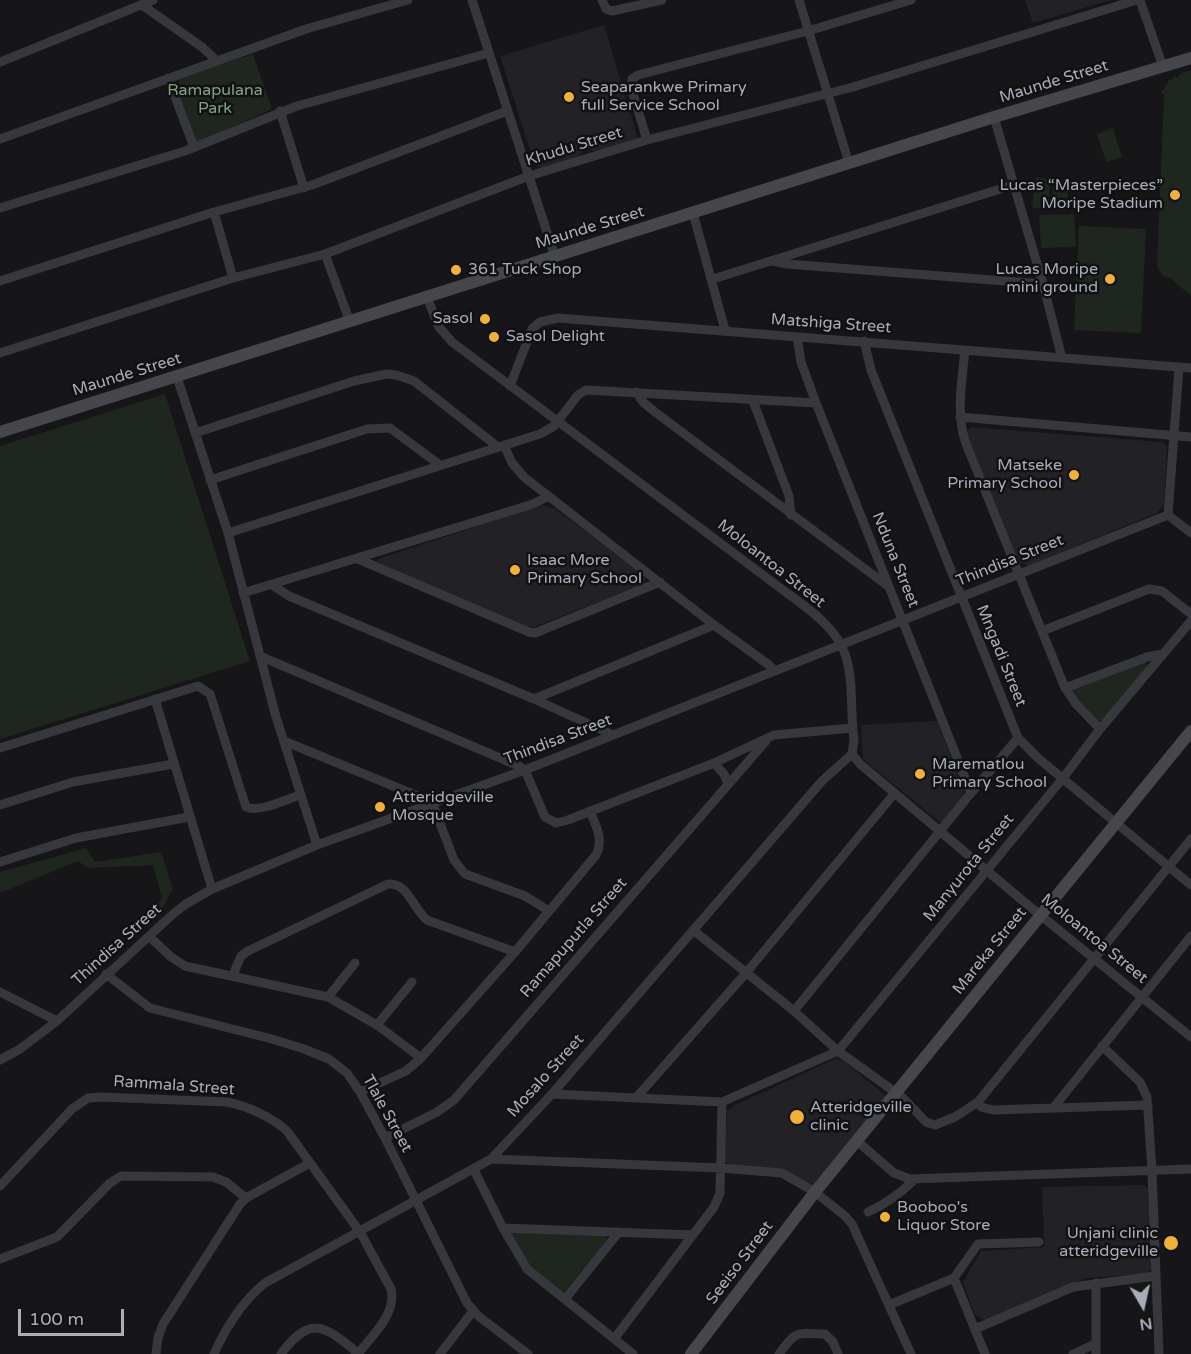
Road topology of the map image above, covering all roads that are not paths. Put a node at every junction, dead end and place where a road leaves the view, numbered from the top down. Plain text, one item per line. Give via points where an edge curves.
1 (153, 0) edge
2 (408, 0) edge
3 (472, 0) edge
4 (602, 0) edge
5 (662, 0) edge
6 (799, 0) edge
7 (911, 0) edge
8 (1138, 0) edge
9 (142, 5) junction
10 (808, 31) junction
11 (489, 53) junction
12 (1191, 58) edge
13 (217, 61) junction
14 (0, 62) edge
15 (1163, 67) junction
16 (168, 78) junction
17 (827, 93) junction
18 (280, 111) junction
19 (507, 111) junction
20 (994, 117) junction
21 (0, 139) edge
22 (647, 140) junction
23 (194, 147) junction
24 (849, 163) junction
25 (529, 176) junction
26 (1013, 185) junction
27 (304, 188) junction
28 (0, 207) edge
29 (214, 212) junction
30 (693, 213) junction
31 (325, 254) junction
32 (555, 257) junction
33 (772, 261) junction
34 (233, 278) junction
35 (713, 279) junction
36 (0, 281) edge
37 (1043, 284) junction
38 (426, 296) junction
39 (350, 322) junction
40 (725, 330) junction
41 (797, 337) junction
42 (864, 341) junction
43 (965, 350) junction
44 (0, 353) edge
45 (1062, 358) junction
46 (1179, 367) junction
47 (1191, 368) edge
48 (177, 377) junction
49 (510, 386) junction
50 (636, 392) junction
51 (753, 401) junction
52 (816, 404) junction
53 (960, 417) junction
54 (558, 421) junction
55 (0, 432) edge
56 (195, 433) junction
57 (1174, 436) junction
58 (1191, 437) edge
59 (501, 446) junction
60 (440, 465) junction
61 (210, 480) junction
62 (548, 497) junction
63 (791, 514) junction
64 (1168, 515) junction
65 (228, 533) junction
66 (1191, 534) edge
67 (358, 559) junction
68 (1018, 573) junction
69 (660, 582) junction
70 (272, 585) junction
71 (888, 586) junction
72 (243, 593) junction
73 (961, 597) junction
74 (1191, 614) edge
75 (903, 619) junction
76 (1191, 621) edge
77 (714, 625) junction
78 (1042, 631) junction
79 (841, 645) junction
80 (1163, 654) junction
81 (262, 657) junction
82 (775, 672) junction
83 (1065, 688) junction
84 (155, 699) junction
85 (534, 699) junction
86 (852, 728) junction
87 (1100, 729) junction
88 (1191, 731) edge
89 (613, 735) junction
90 (770, 738) junction
91 (1018, 738) junction
92 (284, 741) junction
93 (0, 748) edge
94 (852, 754) junction
95 (714, 763) junction
96 (173, 764) junction
97 (525, 770) junction
98 (1063, 778) junction
99 (728, 784) junction
100 (971, 793) junction
101 (894, 794) junction
102 (300, 795) junction
103 (432, 802) junction
104 (0, 805) edge
105 (590, 811) junction
106 (189, 817) junction
107 (1117, 823) junction
108 (941, 832) junction
109 (1191, 839) edge
110 (317, 845) junction
111 (0, 862) edge
112 (1168, 866) junction
113 (987, 871) junction
114 (1191, 885) edge
115 (212, 890) junction
116 (549, 911) junction
117 (1040, 915) junction
118 (693, 930) junction
119 (149, 936) junction
120 (1191, 936) edge
121 (515, 952) junction
122 (1093, 958) junction
123 (355, 963) dead end
124 (746, 973) junction
125 (106, 974) junction
126 (233, 975) junction
127 (412, 982) dead end
128 (0, 992) edge
129 (328, 997) junction
130 (1141, 997) junction
131 (794, 1011) junction
132 (57, 1021) junction
133 (377, 1025) junction
134 (1191, 1037) edge
135 (1102, 1046) junction
136 (838, 1051) junction
137 (421, 1058) junction
138 (0, 1059) edge
139 (360, 1092) junction
140 (896, 1093) junction
141 (552, 1094) junction
142 (636, 1098) junction
143 (722, 1102) junction
144 (978, 1102) junction
145 (1148, 1105) junction
146 (1054, 1107) junction
147 (385, 1138) junction
148 (857, 1141) junction
149 (491, 1159) junction
150 (310, 1163) junction
151 (721, 1168) junction
152 (474, 1170) junction
153 (1191, 1170) edge
154 (1152, 1171) junction
155 (915, 1179) junction
156 (0, 1186) edge
157 (815, 1192) junction
158 (246, 1198) junction
159 (416, 1199) junction
160 (868, 1212) dead end
161 (503, 1227) junction
162 (360, 1232) junction
163 (619, 1232) junction
164 (692, 1235) junction
165 (1039, 1242) dead end
166 (0, 1259) edge
167 (1155, 1276) junction
168 (954, 1278) junction
169 (1096, 1283) junction
170 (565, 1299) junction
171 (889, 1305) junction
172 (473, 1311) junction
173 (975, 1329) junction
174 (614, 1340) junction
175 (1096, 1349) edge
176 (156, 1354) edge
177 (214, 1354) edge
178 (281, 1354) edge
179 (358, 1354) edge
180 (440, 1354) edge
181 (528, 1354) edge
182 (633, 1354) edge
183 (692, 1354) edge
184 (779, 1354) edge
185 (838, 1354) edge
186 (911, 1354) edge
187 (985, 1354) edge
188 (1073, 1354) edge
189 (1159, 1354) edge

1 - 9 street
2 - 13 street via 306,29
3 - 11 street
4 - 5 street via 606,9 612,11
6 - 10 street
7 - 10 street
8 - 15 street
8 - 17 street, Khudu Street
9 - 13 street
9 - 14 street
10 - 17 street
10 - 22 street via 634,77 631,87
11 - 18 street
11 - 19 street
12 - 15 street, Maunde Street
13 - 16 street
15 - 20 street, Maunde Street
16 - 21 street
16 - 23 street
17 - 22 street, Khudu Street
17 - 24 street
18 - 23 street
18 - 27 street
19 - 25 street
19 - 27 street
20 - 24 street, Maunde Street
20 - 26 street
22 - 25 street, Khudu Street
23 - 28 street
24 - 30 street, Maunde Street
25 - 31 street, Khudu Street
25 - 32 street
26 - 33 street
26 - 37 street
27 - 29 street
29 - 34 street
29 - 36 street
30 - 32 street, Maunde Street
30 - 35 street
31 - 34 street, Khudu Street
31 - 39 street
32 - 38 street, Maunde Street
33 - 35 street
33 - 37 street
34 - 44 street, Khudu Street
35 - 40 street
37 - 45 street
38 - 39 street, Maunde Street
38 - 49 street, Moloantoa Street via 444,334
39 - 48 street, Maunde Street
40 - 41 street, Matshiga Street
40 - 49 street, Matshiga Street via 545,319 532,329
41 - 42 street, Matshiga Street
41 - 52 street, Nduna Street
42 - 43 street, Matshiga Street
42 - 73 street, Mngadi Street via 871,370
43 - 45 street, Matshiga Street
43 - 53 street
45 - 46 street, Matshiga Street
46 - 47 street, Matshiga Street
46 - 57 street
48 - 55 street, Maunde Street
48 - 56 street
49 - 54 street, Moloantoa Street
50 - 51 street
50 - 54 street via 586,390
50 - 63 street via 648,407
51 - 52 street
51 - 63 street via 789,496
52 - 71 street, Nduna Street
53 - 57 street
53 - 68 street
54 - 59 street via 540,434
54 - 79 street, Moloantoa Street via 802,604 830,629
56 - 59 street via 387,374 414,381
56 - 61 street
57 - 58 street
57 - 64 street
59 - 60 street
59 - 62 street via 519,472
60 - 61 street via 396,431 383,427
60 - 65 street
61 - 65 street
62 - 67 street
62 - 69 street
63 - 71 street
64 - 66 street
64 - 68 street, Thindisa Street
65 - 72 street
67 - 69 street via 534,633
67 - 70 street
68 - 73 street, Thindisa Street
68 - 78 street
69 - 77 street
70 - 72 street
70 - 85 street via 289,596
71 - 75 street, Nduna Street
72 - 81 street
73 - 75 street, Thindisa Street
73 - 91 street, Mngadi Street
74 - 78 street via 1162,591 1149,588
75 - 79 street, Thindisa Street
75 - 100 street, Nduna Street
76 - 80 street, Manyurota Street
77 - 82 street
77 - 85 street
78 - 83 street
79 - 82 street, Thindisa Street
79 - 86 street, Moloantoa Street via 849,671
80 - 83 street
80 - 87 street, Manyurota Street
81 - 92 street
81 - 97 street
82 - 89 street, Thindisa Street
83 - 87 street
84 - 93 street
84 - 96 street
84 - 102 street via 192,687 202,687 210,694 246,807 259,808
85 - 89 street
86 - 90 street
86 - 94 street, Moloantoa Street
87 - 98 street, Manyurota Street
88 - 107 street, Mareka Street
89 - 97 street, Thindisa Street
90 - 95 street
90 - 99 street, Ramapuputla Street
91 - 98 street, Mngadi Street
91 - 100 street
92 - 102 street
92 - 103 street
94 - 101 street, Moloantoa Street
94 - 118 street, Mosalo Street via 822,781
95 - 99 street
95 - 105 street
96 - 104 street via 73,782
96 - 106 street
97 - 103 street, Thindisa Street
97 - 105 street via 549,820 561,822
98 - 107 street, Mngadi Street
98 - 113 street, Manyurota Street
99 - 147 street, Ramapuputla Street via 454,1100
100 - 108 street
101 - 108 street, Moloantoa Street
101 - 124 street
102 - 110 street
103 - 110 street, Thindisa Street
103 - 116 street via 454,860 465,874 525,896
105 - 116 street via 599,836 599,850
106 - 111 street via 76,838
106 - 115 street
107 - 112 street, Mngadi Street
107 - 117 street, Mareka Street
108 - 113 street, Moloantoa Street
108 - 131 street
109 - 112 street
110 - 115 street, Thindisa Street
112 - 114 street, Mngadi Street
112 - 122 street
113 - 117 street, Moloantoa Street
113 - 136 street, Manyurota Street
115 - 119 street, Thindisa Street via 186,904
116 - 121 street
117 - 122 street, Moloantoa Street
117 - 140 street, Mareka Street
118 - 124 street
118 - 141 street, Mosalo Street
119 - 125 street, Thindisa Street
119 - 126 street via 185,966
120 - 130 street
121 - 126 street via 427,920 402,887 394,883 257,946 241,956
121 - 137 street
122 - 130 street, Moloantoa Street
122 - 144 street
123 - 129 street
124 - 131 street
124 - 142 street
125 - 132 street, Thindisa Street
125 - 139 street, Tlale Street via 150,1008 272,1039 329,1059 347,1073
126 - 129 street
127 - 133 street
128 - 132 street
129 - 133 street
130 - 134 street, Moloantoa Street
130 - 135 street
131 - 136 street
132 - 138 street, Thindisa Street via 26,1046
133 - 137 street
135 - 145 street via 1140,1082
135 - 146 street
136 - 140 street
136 - 143 street
137 - 139 street via 406,1071
139 - 147 street, Tlale Street
140 - 144 street via 931,1125
140 - 148 street, Mareka Street
141 - 142 street
141 - 149 street, Mosalo Street
142 - 143 street
143 - 151 street
144 - 146 street via 993,1110
145 - 146 street
145 - 154 street
147 - 159 street, Tlale Street
148 - 155 street via 899,1176
148 - 157 street, Mareka Street
149 - 151 street
149 - 152 street, Mosalo Street
150 - 156 street, Rammala Street via 283,1127 238,1105 94,1097 72,1109
150 - 158 street
150 - 162 street, Rammala Street
151 - 157 street via 782,1173
151 - 164 street via 720,1193 714,1207
152 - 159 street, Mosalo Street
152 - 161 street
153 - 154 street
154 - 155 street
154 - 167 street
155 - 160 street via 901,1193
157 - 171 street via 852,1224
157 - 183 street, Seeiso Street
158 - 166 street via 213,1177 121,1176 57,1237
158 - 176 street via 163,1324
159 - 162 street, Mosalo Street
159 - 172 street, Tlale Street
161 - 163 street
161 - 170 street via 527,1269
162 - 177 street, Mosalo Street via 257,1289
162 - 179 street, Rammala Street via 393,1297 390,1312
163 - 164 street
163 - 170 street
164 - 174 street
165 - 168 street via 978,1244
167 - 169 street
167 - 189 street
168 - 171 street
168 - 173 street
169 - 173 street via 1073,1287
169 - 175 street
170 - 174 street
171 - 186 street
172 - 180 street
172 - 181 street, Tlale Street
173 - 187 street
174 - 182 street
175 - 188 street
178 - 179 street via 300,1333 322,1327
184 - 185 street via 795,1335 825,1334

